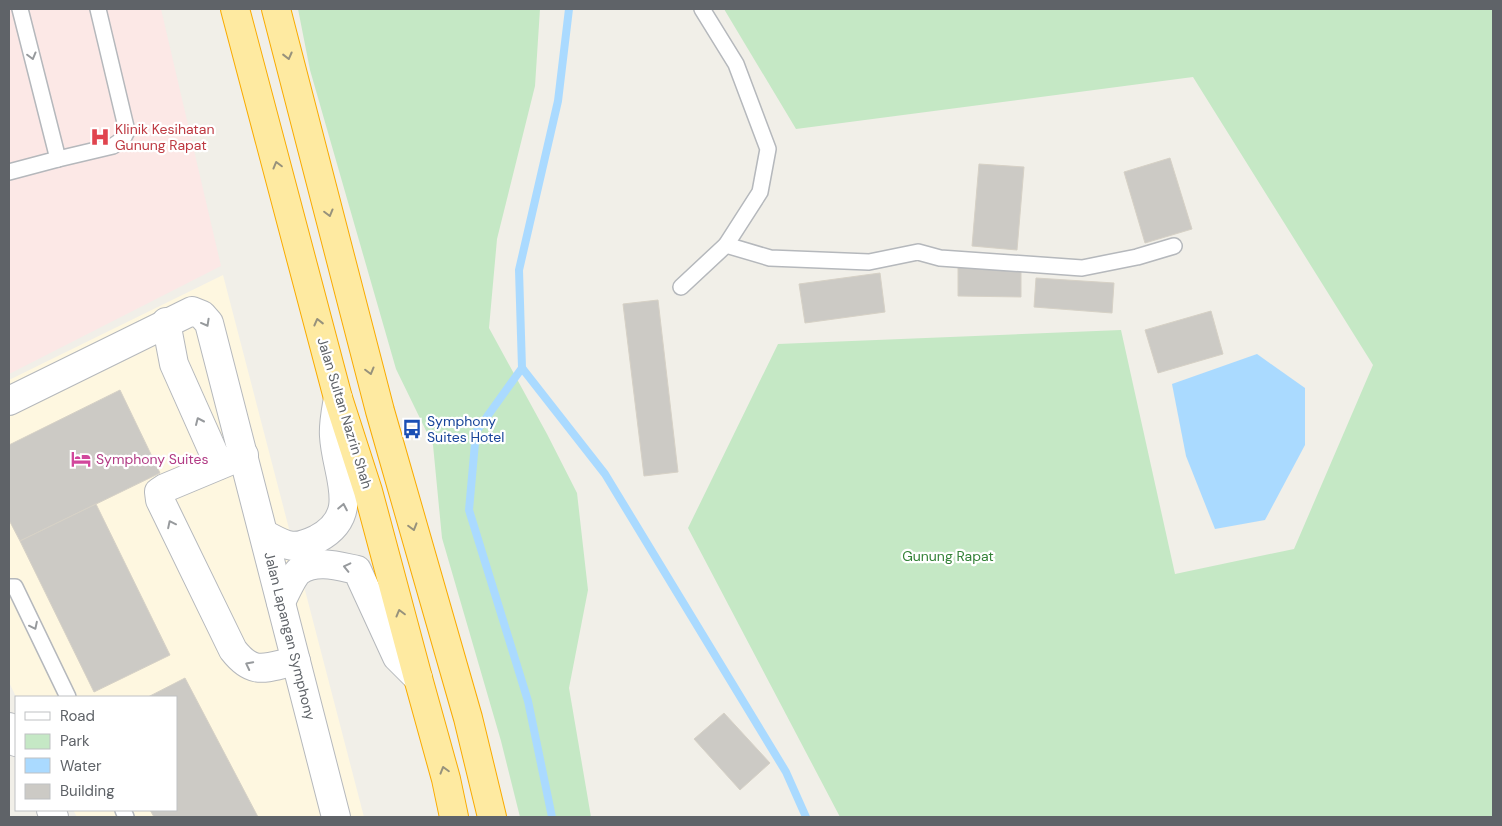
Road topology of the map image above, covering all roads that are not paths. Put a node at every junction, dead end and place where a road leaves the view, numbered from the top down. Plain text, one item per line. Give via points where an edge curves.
1 (20, 9) edge
2 (98, 9) edge
3 (235, 9) edge
4 (276, 9) edge
5 (702, 9) edge
6 (58, 159) junction
7 (10, 167) edge
8 (726, 245) junction
9 (1174, 246) dead end
10 (681, 287) dead end
11 (166, 322) junction
12 (338, 398) junction
13 (9, 401) edge
14 (231, 460) junction
15 (264, 534) junction
16 (9, 587) edge
17 (281, 602) junction
18 (296, 661) junction
19 (418, 678) junction
20 (68, 696) edge
21 (9, 728) edge
22 (15, 740) edge
23 (336, 817) edge
24 (454, 817) edge
25 (492, 817) edge

1 -> 6 lane
2 - 6 lane via 127,131 123,139 113,146
12 -> 3 highway, Jalan Sultan Nazrin Shah
4 -> 25 highway via 380,411 468,718
5 - 8 lane via 736,64 768,149 760,192
6 - 7 lane
8 - 9 lane via 770,258 869,262 918,252 940,258 1082,268
8 - 10 lane
11 - 13 street
14 -> 11 street via 174,364
11 -> 14 street via 192,311 209,323
15 -> 12 street via 288,546 305,544 330,532 340,519 344,498 333,436
19 -> 12 highway, Jalan Sultan Nazrin Shah via 368,491
14 - 15 street, Jalan Lapangan Symphony
18 -> 14 street via 256,669 242,662 232,650 160,500 159,492 165,488
15 - 17 street, Jalan Lapangan Symphony
16 -> 20 lane via 15,587
17 - 18 street, Jalan Lapangan Symphony
19 -> 17 street via 397,657 357,570 334,564 313,564 298,572
18 - 23 street, Jalan Lapangan Symphony
24 -> 19 highway, Jalan Sultan Nazrin Shah
21 - 22 street

